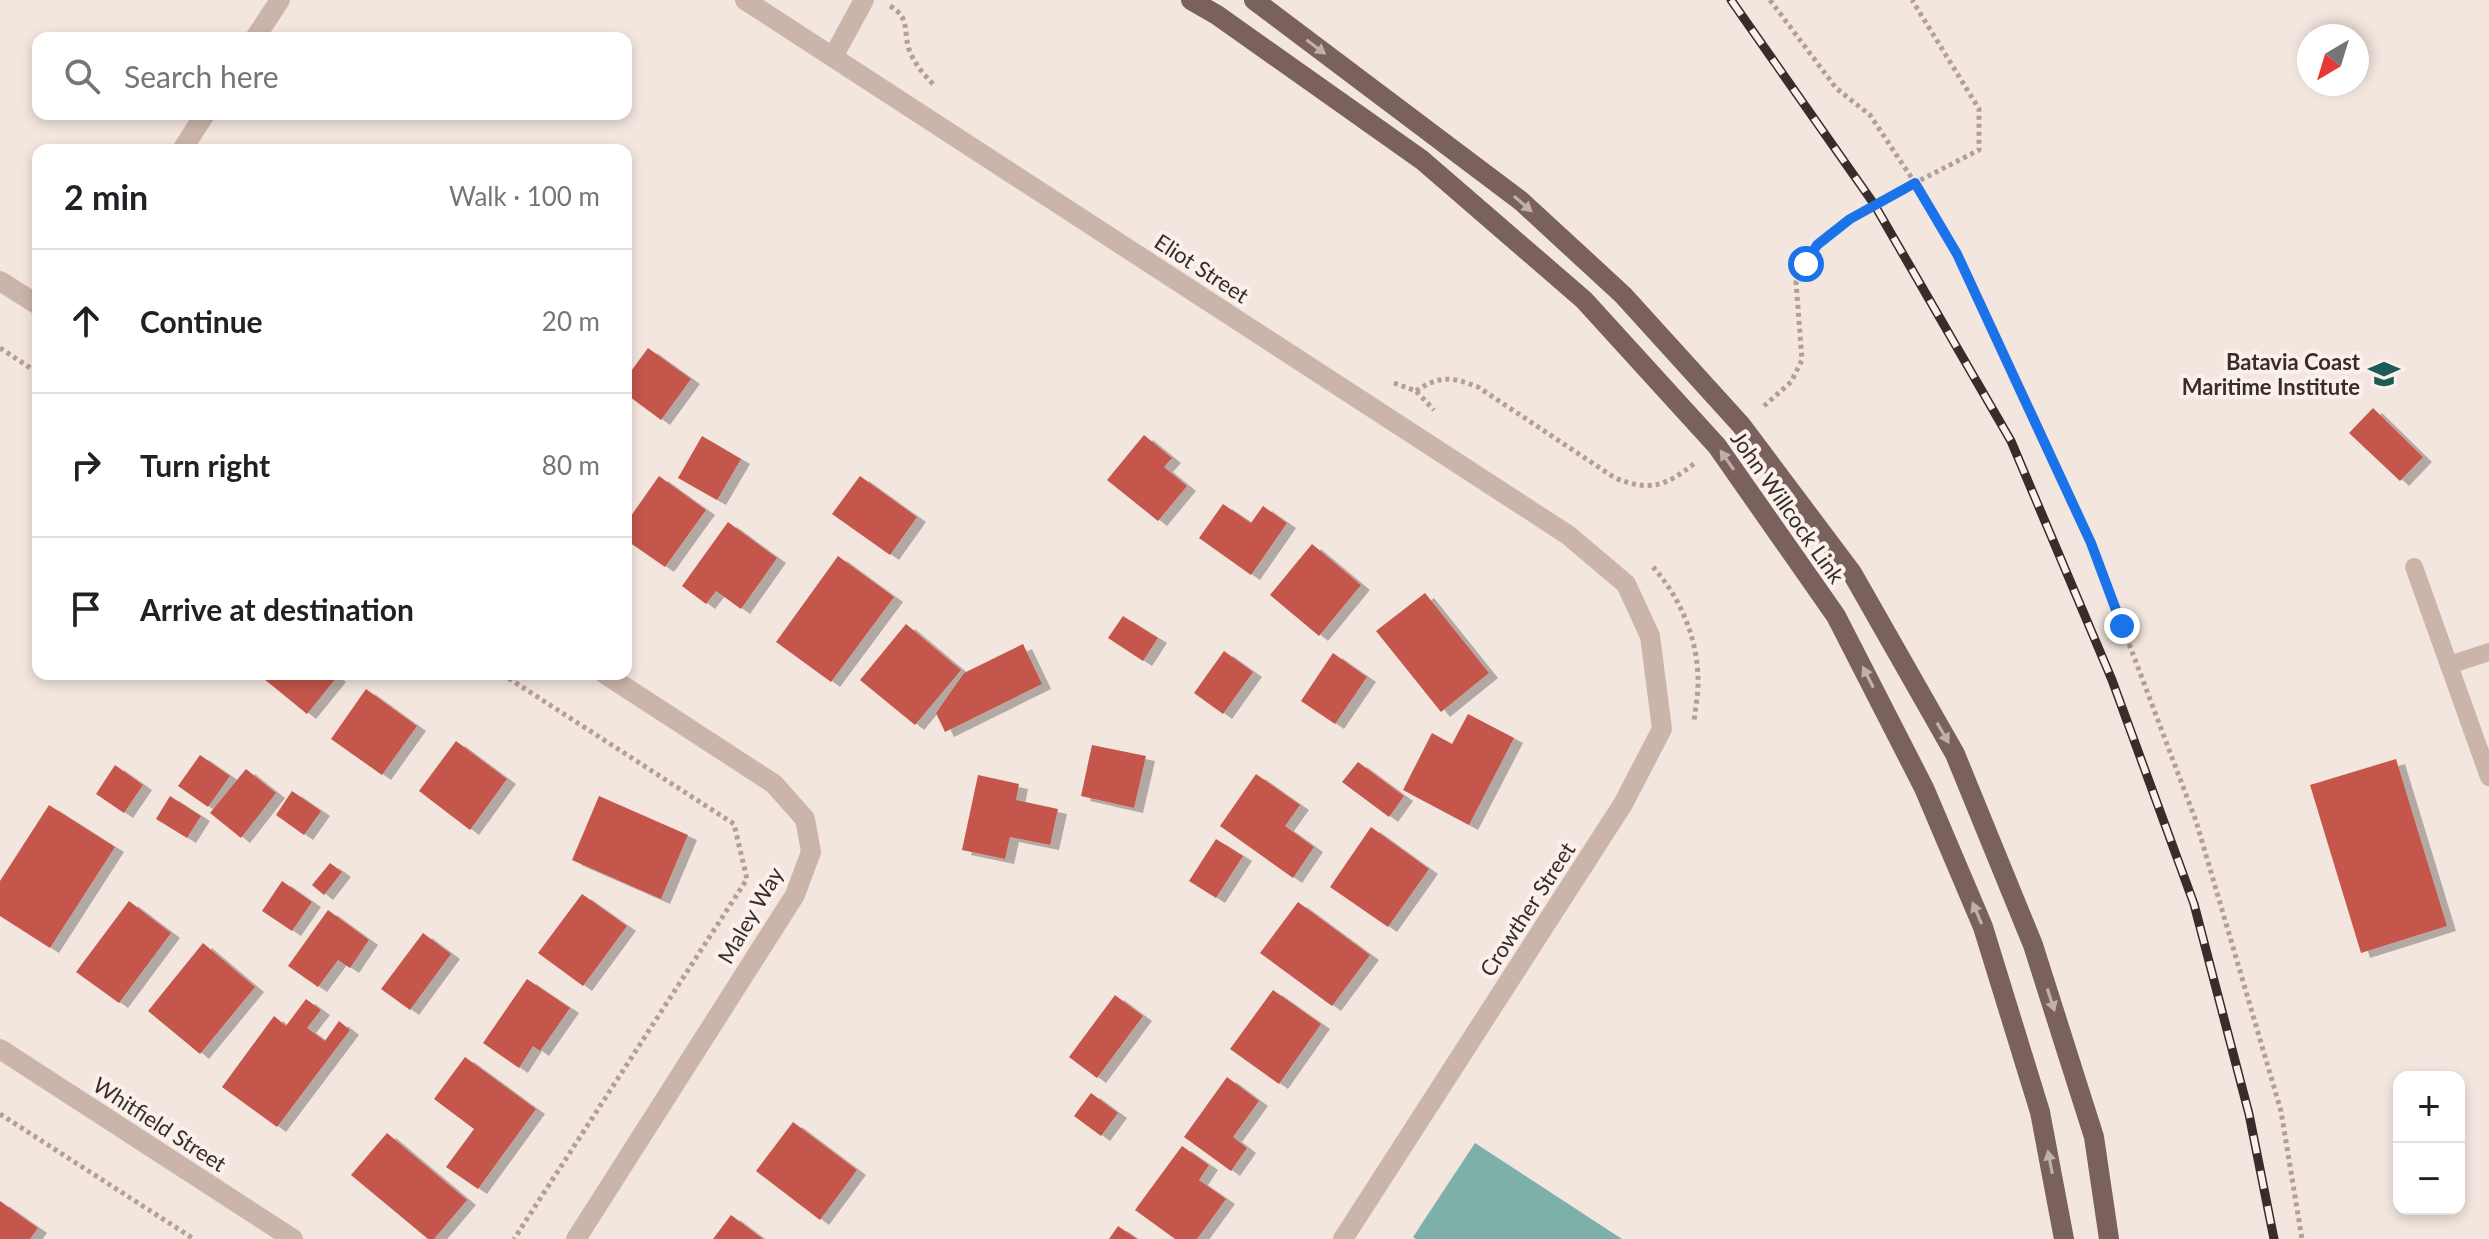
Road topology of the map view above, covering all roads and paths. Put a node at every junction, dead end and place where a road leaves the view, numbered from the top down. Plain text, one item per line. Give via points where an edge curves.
1 (280, 0) edge
2 (745, 0) edge
3 (864, 0) edge
4 (1191, 0) edge
5 (1254, 0) edge
6 (1770, 0) edge
7 (1912, 0) edge
8 (259, 32) edge
9 (833, 57) junction
10 (201, 120) edge
11 (186, 144) edge
12 (1915, 183) junction
13 (0, 281) edge
14 (32, 301) edge
15 (0, 348) edge
16 (32, 369) edge
17 (1762, 407) dead end
18 (1441, 418) dead end
19 (1697, 461) dead end
20 (1647, 562) dead end
21 (2414, 567) dead end
22 (1626, 584) joint
23 (2489, 652) edge
24 (2449, 665) junction
25 (511, 680) edge
26 (614, 680) edge
27 (1692, 734) dead end
28 (2489, 777) edge
29 (0, 1049) edge
30 (0, 1114) edge
31 (194, 1239) edge
32 (293, 1239) edge
33 (514, 1239) edge
34 (576, 1239) edge
35 (1343, 1239) edge
36 (2064, 1239) edge
37 (2109, 1239) edge
38 (2302, 1239) edge

1 - 8 street
2 - 9 street, Eliot Street
3 - 9 street
36 -> 4 main road, John Willcock Link via 2040,1112 1983,927 1924,788 1836,616 1717,446 1584,300 1422,160
5 -> 37 main road, John Willcock Link via 1521,201 1623,295 1741,425 1852,573 1955,754 2033,945 2094,1137
6 - 12 path via 1836,88 1870,115
7 - 12 path via 1979,109 1979,150
9 - 22 street, Eliot Street via 1568,535
10 - 11 street
12 - 17 path via 1850,219 1817,245 1796,282 1802,360 1791,382
12 - 38 path via 1957,254 2091,543 2196,821 2281,1111
13 - 14 street
15 - 16 path
18 - 19 path via 1416,391 1439,379 1459,379 1633,485 1656,486
20 - 27 path via 1681,608 1695,647 1698,684
21 - 24 lane
22 - 35 street, Crowther Street via 1650,636 1662,729 1623,804
23 - 24 lane
24 - 28 lane
25 - 33 path via 734,824 747,879
26 - 34 street, Maley Way via 774,784 805,819 811,852 795,895
29 - 32 street, Whitfield Street
30 - 31 path

